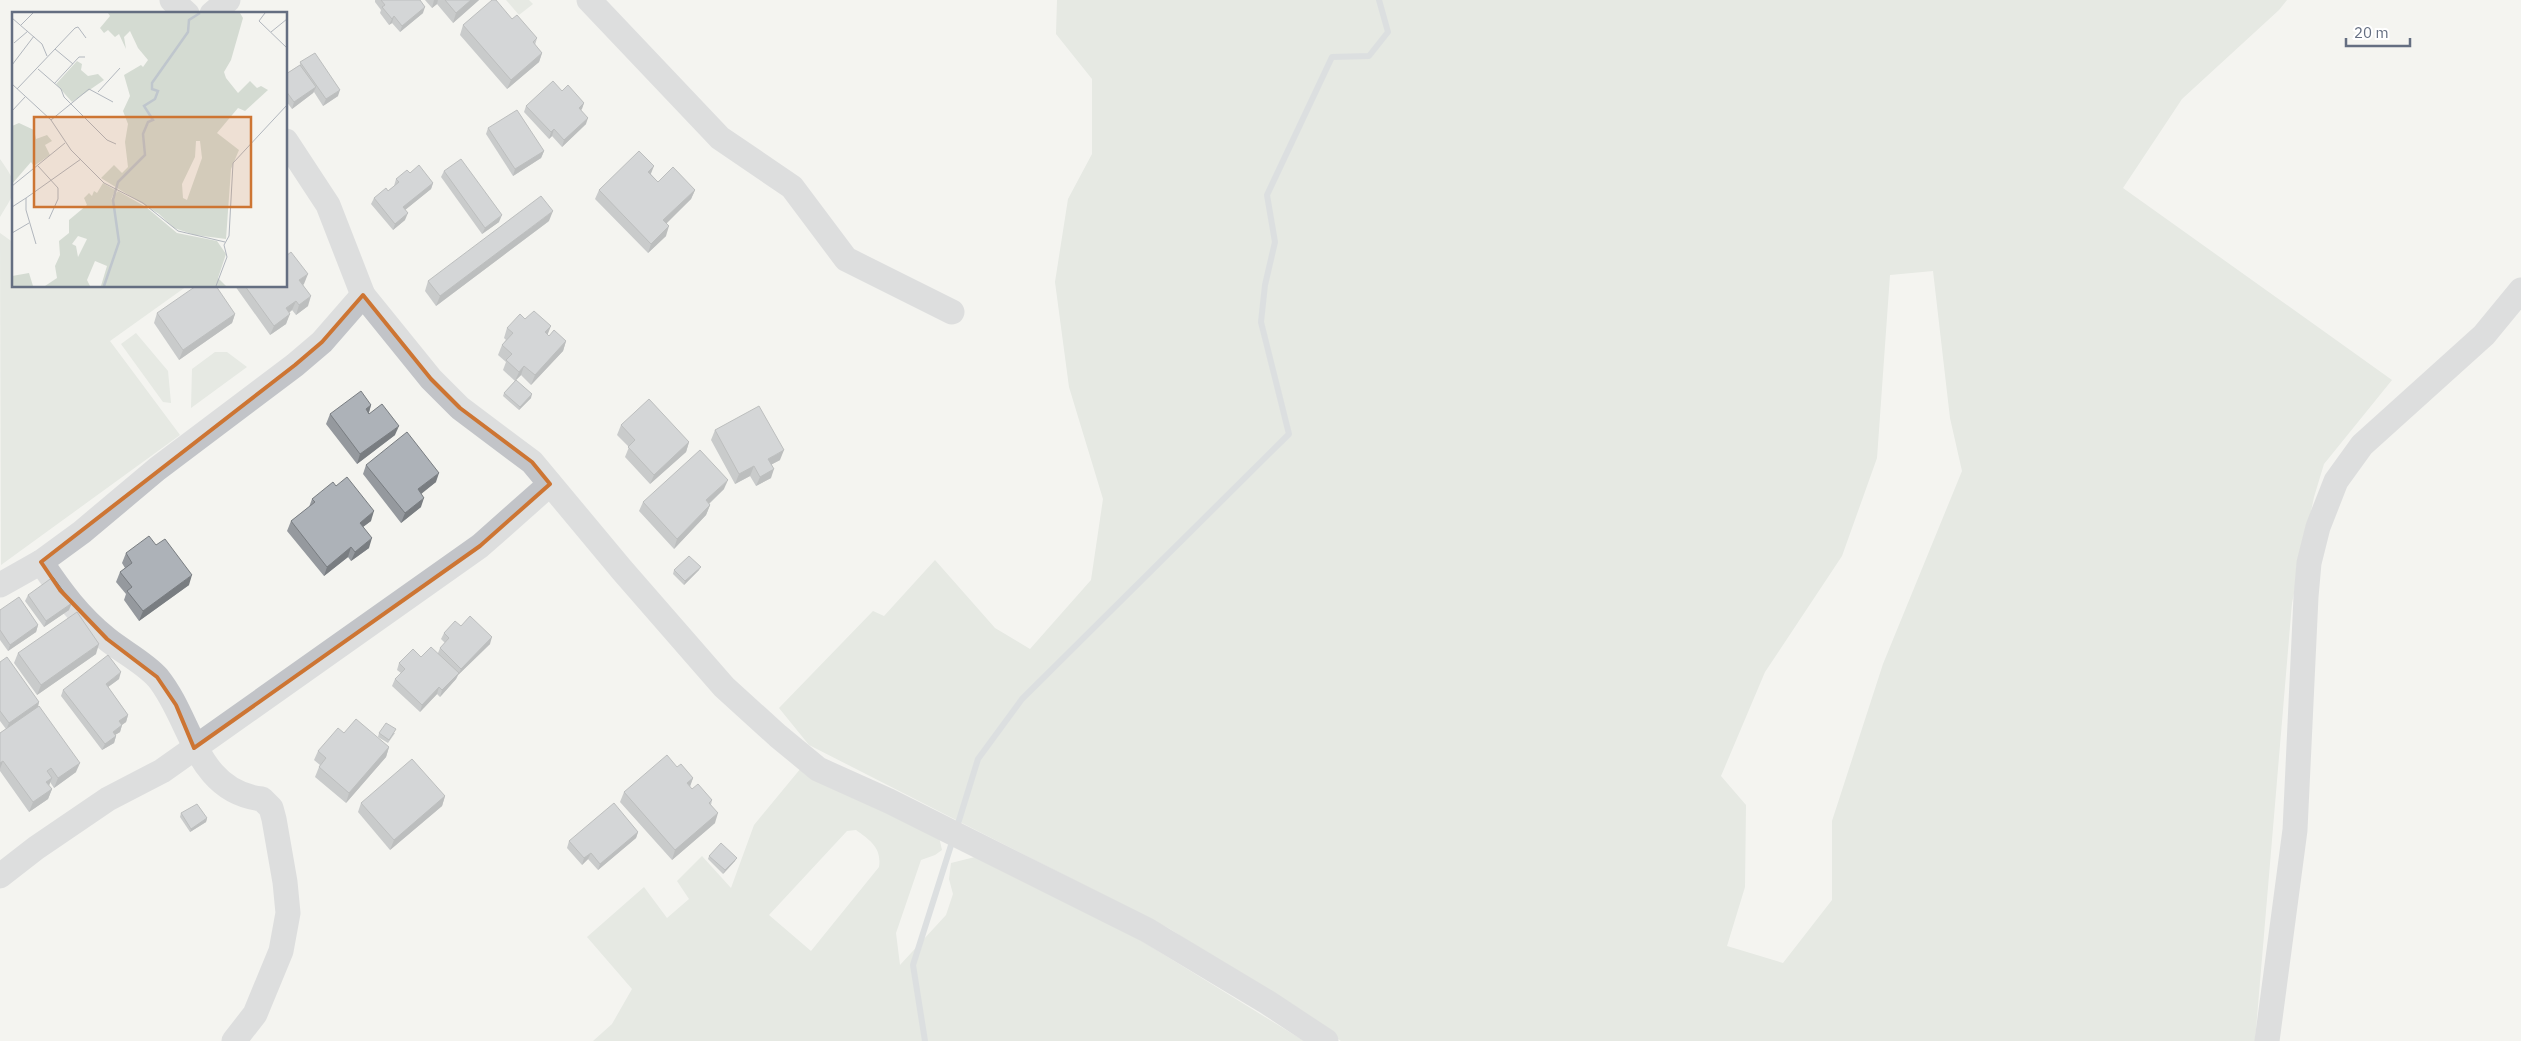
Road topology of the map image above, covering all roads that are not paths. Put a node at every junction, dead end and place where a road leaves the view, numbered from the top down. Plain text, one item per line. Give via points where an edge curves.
1 (172, 0) edge
2 (228, 0) edge
3 (589, 0) edge
4 (185, 12) edge
5 (214, 12) edge
6 (288, 144) edge
7 (2521, 290) edge
8 (363, 295) junction
9 (952, 312) dead end
10 (550, 484) junction
11 (41, 562) junction
12 (0, 585) edge
13 (194, 748) junction
14 (0, 876) edge
15 (234, 1041) edge
16 (1326, 1041) edge
17 (2267, 1041) edge

1 - 4 street
2 - 5 street
3 - 9 street via 720,138 792,187 846,259
6 - 8 street via 328,205
7 - 17 street via 2484,335 2362,445 2336,481 2318,527 2309,563 2306,597 2295,830
8 - 10 street via 431,379 460,408 532,462
8 - 11 street via 322,342 295,365
10 - 13 street via 480,546
10 - 16 street via 724,687 818,769 1147,930
11 - 12 street
11 - 13 street via 72,607 107,639 158,677 176,705
13 - 14 street via 162,771 108,799
13 - 15 street via 217,777 235,792 262,799 271,808 285,882 288,914 281,951 255,1014

